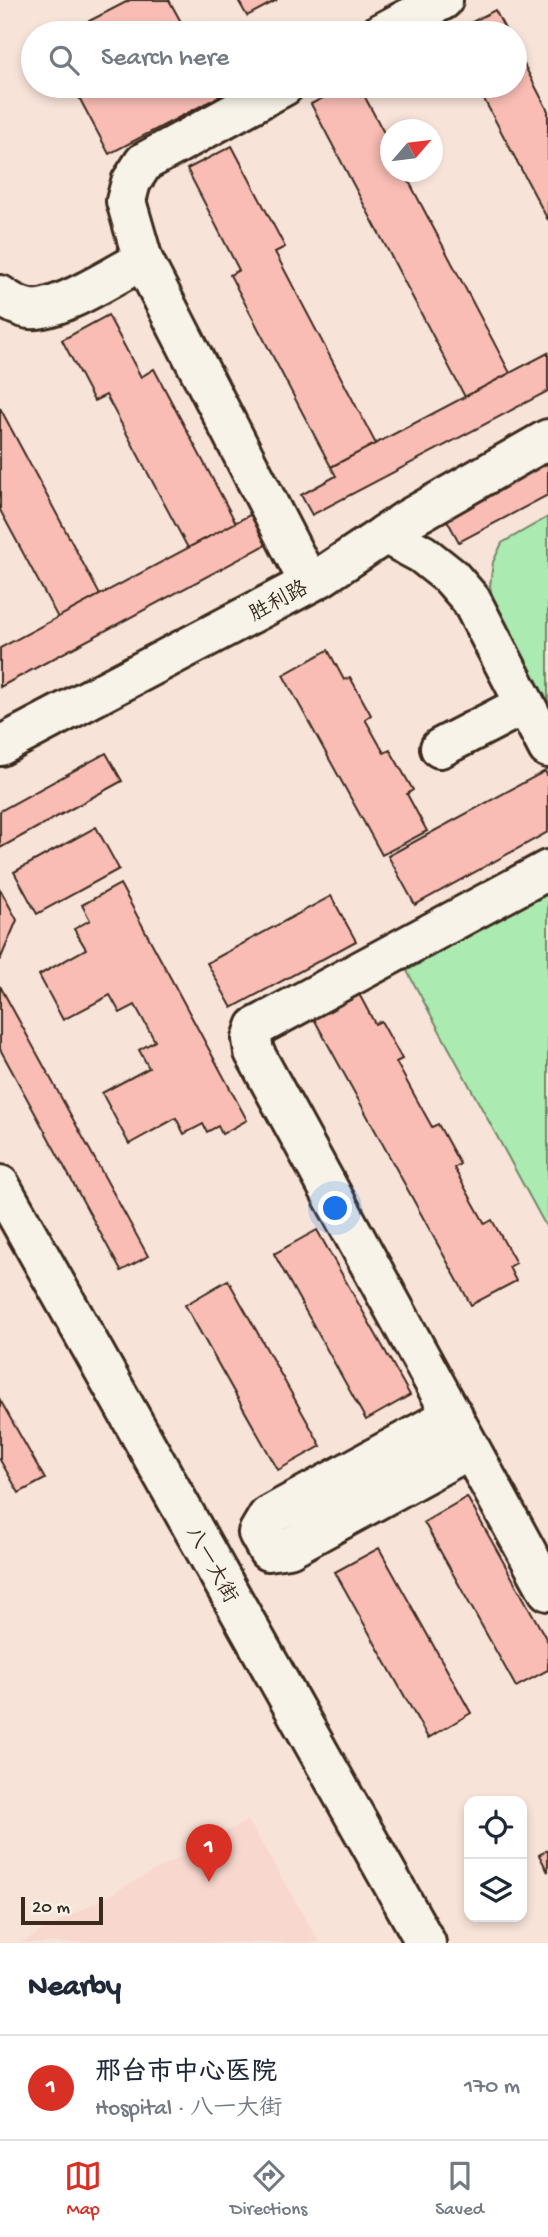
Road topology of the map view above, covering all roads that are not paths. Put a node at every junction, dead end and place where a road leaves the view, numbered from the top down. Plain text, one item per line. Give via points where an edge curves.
1 (443, 0) edge
2 (404, 21) edge
3 (262, 98) edge
4 (143, 260) junction
5 (0, 295) edge
6 (548, 439) edge
7 (385, 534) junction
8 (309, 583) junction
9 (525, 704) junction
10 (0, 746) edge
11 (440, 748) dead end
12 (548, 748) edge
13 (548, 870) edge
14 (0, 1185) edge
15 (0, 1237) edge
16 (453, 1415) junction
17 (470, 1449) junction
18 (263, 1542) junction
19 (215, 1569) junction
20 (548, 1591) edge
21 (397, 1943) edge
22 (426, 1943) edge

1 - 2 street
3 - 4 street via 144,162 126,201
4 - 5 street via 55,307 28,309
4 - 8 street
6 - 7 street, 胜利路
7 - 8 street, 胜利路
7 - 9 street via 422,554 471,600
8 - 10 street, 胜利路
9 - 11 street
9 - 12 street
13 - 16 street via 257,1027 252,1039 254,1052
14 - 19 street, 八一大街
15 - 21 street, 八一大街
16 - 17 street
16 - 18 street via 268,1516 258,1533
17 - 18 street via 289,1548 268,1551
17 - 20 street
18 - 19 street
19 - 22 street, 八一大街

